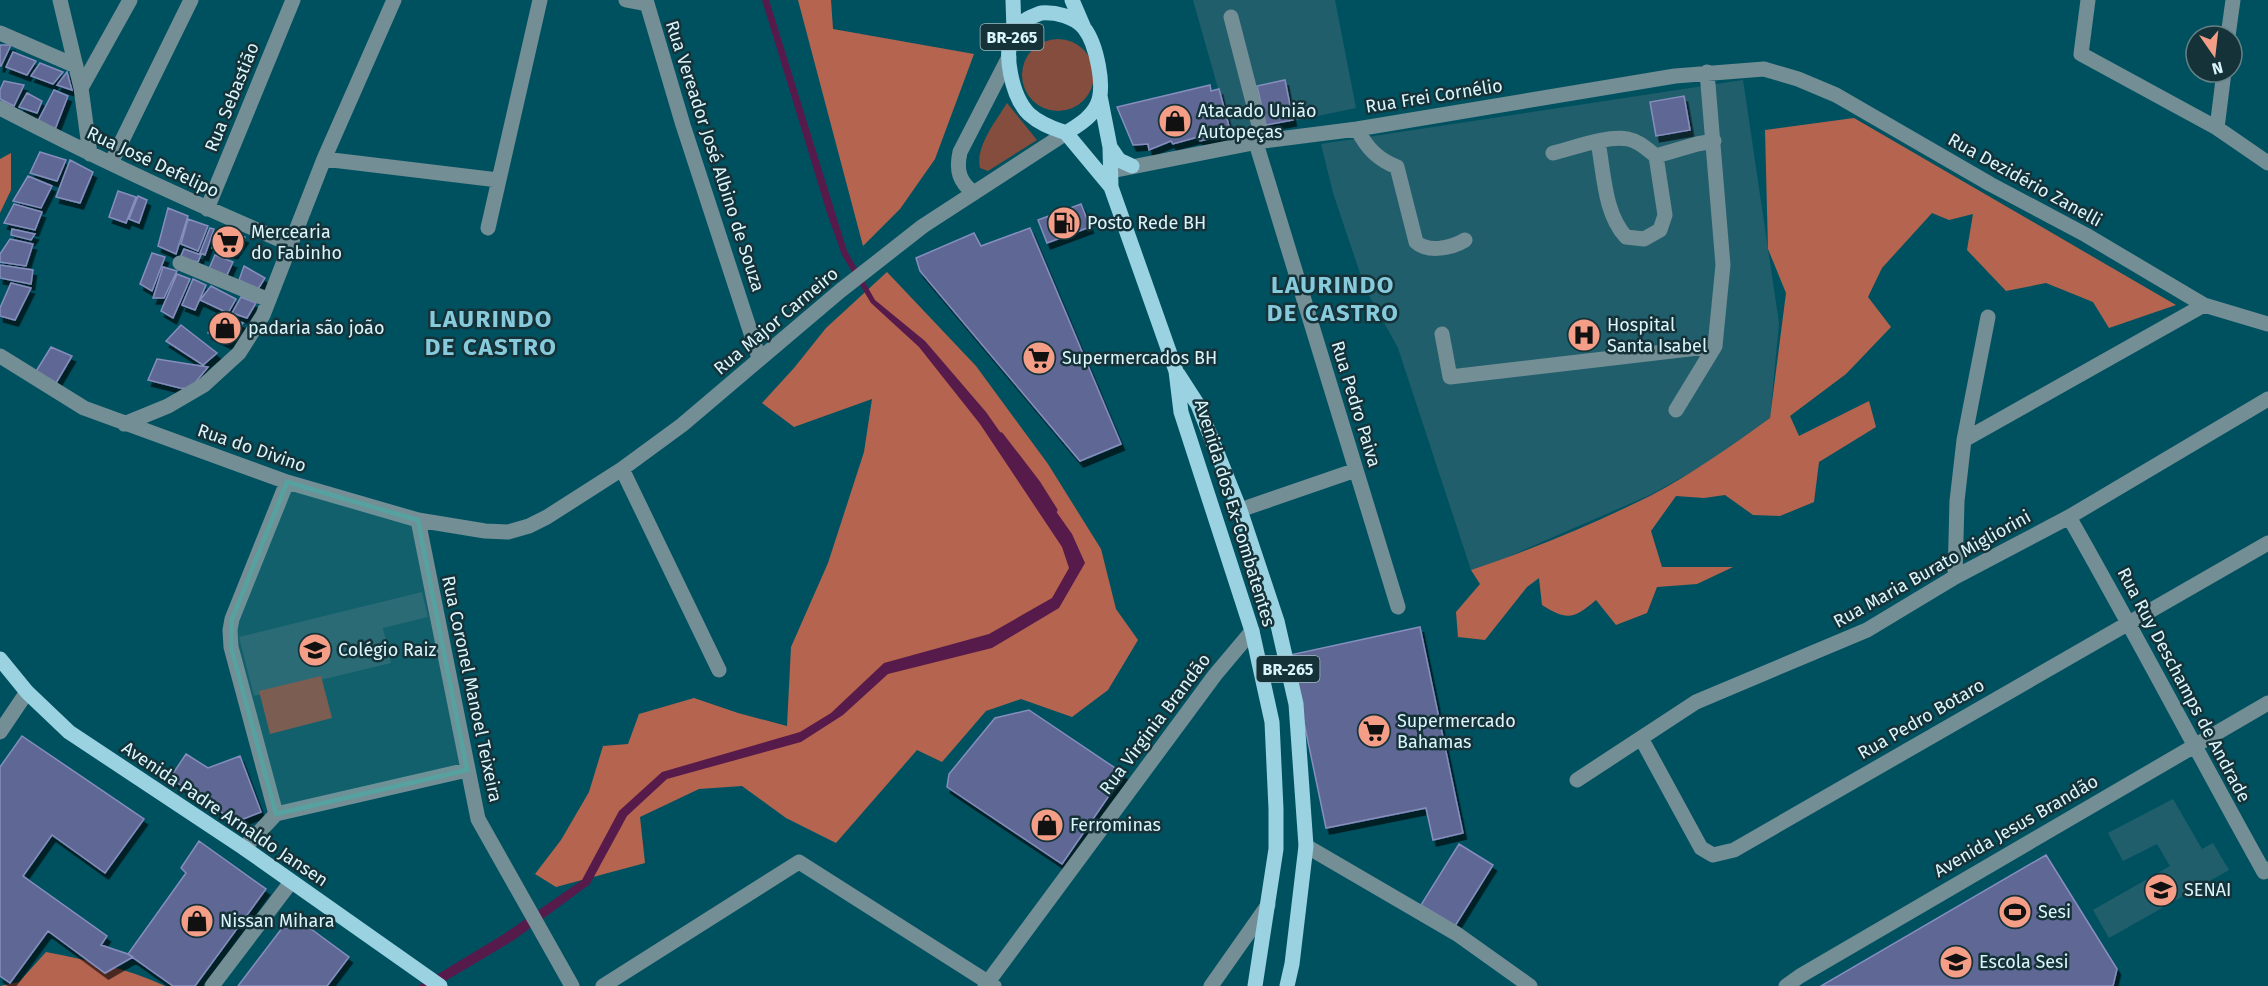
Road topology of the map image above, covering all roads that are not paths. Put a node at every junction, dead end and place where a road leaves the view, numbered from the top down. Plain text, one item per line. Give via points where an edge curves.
1 (130, 0) edge
2 (191, 0) edge
3 (293, 0) edge
4 (394, 0) edge
5 (540, 0) edge
6 (626, 0) edge
7 (1013, 0) edge
8 (1072, 0) edge
9 (2088, 0) edge
10 (2233, 0) edge
11 (62, 1) edge
12 (647, 2) edge
13 (1231, 17) dead end
14 (2230, 24) edge
15 (1084, 28) junction
16 (1014, 31) junction
17 (0, 33) edge
18 (1009, 57) junction
19 (76, 66) junction
20 (1764, 69) joint
21 (1707, 72) junction
22 (2222, 84) edge
23 (81, 88) junction
24 (1100, 96) junction
25 (0, 108) edge
26 (2217, 128) junction
27 (1357, 129) junction
28 (1066, 132) junction
29 (1714, 141) junction
30 (1260, 142) junction
31 (1598, 142) junction
32 (1110, 147) junction
33 (1553, 153) dead end
34 (90, 154) junction
35 (1656, 156) junction
36 (324, 159) junction
37 (111, 163) junction
38 (2268, 163) edge
39 (1132, 166) junction
40 (1106, 171) junction
41 (498, 180) junction
42 (974, 194) junction
43 (207, 209) junction
44 (488, 228) dead end
45 (1465, 240) dead end
46 (292, 245) junction
47 (180, 263) dead end
48 (269, 300) junction
49 (2204, 305) junction
50 (1988, 317) dead end
51 (2268, 324) edge
52 (1442, 334) dead end
53 (1715, 346) junction
54 (0, 356) edge
55 (759, 358) junction
56 (1176, 371) junction
57 (2268, 399) edge
58 (1676, 410) dead end
59 (124, 424) junction
60 (1964, 440) junction
61 (622, 469) junction
62 (1356, 470) junction
63 (287, 482) junction
64 (1240, 510) junction
65 (2069, 517) junction
66 (418, 520) junction
67 (508, 532) joint
68 (2268, 543) edge
69 (1955, 577) junction
70 (1398, 607) dead end
71 (2129, 621) junction
72 (1252, 631) junction
73 (0, 659) edge
74 (719, 670) dead end
75 (27, 692) junction
76 (2268, 703) edge
77 (0, 732) edge
78 (1641, 738) junction
79 (2193, 746) junction
80 (467, 770) junction
81 (1577, 780) dead end
82 (276, 814) junction
83 (1306, 846) junction
84 (244, 848) junction
85 (2266, 870) edge
86 (291, 882) junction
87 (1268, 905) junction
88 (989, 985) edge
89 (1527, 985) edge
90 (212, 986) edge
91 (440, 986) edge
92 (572, 986) edge
93 (603, 986) edge
94 (1211, 986) edge
95 (1256, 986) edge
96 (1287, 986) edge
97 (1786, 986) edge

1 - 23 street
2 - 37 street
3 - 43 street, Rua Sebastião
4 - 36 street
5 - 41 street
6 - 12 street
7 - 16 main road, BR-265
8 - 15 main road
9 - 26 street via 2081,54
10 - 14 street
11 - 19 street
12 - 55 street, Rua Vereador José Albino de Souza
13 - 30 street, Rua Pedro Paiva
15 - 16 main road, BR-265 via 1063,15 1041,13 1028,18
15 - 24 main road via 1099,66
16 - 18 main road, BR-265
17 - 19 street
18 - 28 main road, BR-265 via 1013,81 1028,113 1043,125
18 - 42 street via 960,152 958,174
19 - 23 street
20 - 21 street, Rua Frei Cornélio
20 - 49 street, Rua Dezidério Zanelli via 1836,95
21 - 27 street, Rua Frei Cornélio
21 - 29 street
22 - 26 street
23 - 34 street
24 - 28 main road via 1088,118
24 - 32 main road
25 - 34 street, Rua José Defelipo
26 - 38 street
27 - 30 street, Rua Frei Cornélio
27 - 45 street via 1370,150 1397,167 1416,242 1430,249
28 - 40 main road, Avenida dos Ex-Combatentes / BR-265
28 - 42 street, Rua Major Carneiro
29 - 35 street
29 - 53 street via 1723,265
30 - 39 street, Rua Frei Cornélio
30 - 62 street, Rua Pedro Paiva
31 - 33 street
31 - 35 street via 1628,139
31 - 35 street via 1611,213 1626,237 1644,239 1660,230 1665,215
32 - 39 main road via 1119,160
32 - 40 main road
34 - 37 street, Rua José Defelipo
36 - 41 street
36 - 46 street
37 - 43 street, Rua José Defelipo
39 - 40 street, Rua Frei Cornélio
40 - 56 main road, Avenida dos Ex-Combatentes / BR-265
41 - 44 street
42 - 55 street, Rua Major Carneiro via 873,264
43 - 46 street, Rua José Defelipo
46 - 48 street
47 - 48 street
48 - 59 street via 239,353 204,385 168,406
49 - 51 street, Rua Dezidério Zanelli
49 - 60 street
50 - 60 street
52 - 53 street via 1450,377
53 - 58 street
54 - 59 street, Rua do Divino via 84,408
55 - 61 street, Rua Major Carneiro via 682,425
56 - 64 main road, Avenida dos Ex-Combatentes / BR-265 via 1198,405
56 - 72 main road, Avenida dos Ex-Combatentes / BR-265 via 1181,412
57 - 65 street, Rua Maria Burato Migliorini
59 - 63 street, Rua do Divino
60 - 69 street
61 - 67 street, Rua Major Carneiro via 547,517
61 - 74 street
62 - 64 street
62 - 70 street, Rua Pedro Paiva
63 - 66 street, Rua do Divino
63 - 82 street via 236,606 230,630
64 - 83 main road, Avenida dos Ex-Combatentes / BR-265 via 1277,621 1296,704
65 - 69 street, Rua Maria Burato Migliorini
65 - 71 street, Rua Ruy Deschamps de Andrade
66 - 67 street, Rua do Divino
66 - 80 street, Rua Coronel Manoel Teixeira
68 - 71 street, Rua Pedro Botaro
69 - 78 street, Rua Maria Burato Migliorini via 1867,630 1696,702
71 - 78 street, Rua Pedro Botaro via 1734,850 1713,855 1701,848
71 - 79 street, Rua Ruy Deschamps de Andrade
72 - 87 main road, Avenida dos Ex-Combatentes / BR-265 via 1272,722 1275,849
72 - 88 street, Rua Virginia Brandão via 1215,675
73 - 75 main road, Avenida Padre Arnaldo Jansen
75 - 77 street
75 - 84 main road, Avenida Padre Arnaldo Jansen via 69,732
76 - 79 street, Avenida Jesus Brandão
78 - 81 street, Rua Maria Burato Migliorini
79 - 85 street, Rua Ruy Deschamps de Andrade
79 - 97 street, Avenida Jesus Brandão
80 - 82 street
80 - 92 street, Rua Coronel Manoel Teixeira via 478,819
82 - 84 street
83 - 89 street via 1457,934
83 - 96 main road, Avenida dos Ex-Combatentes / BR-265
84 - 86 main road, Avenida Padre Arnaldo Jansen
86 - 90 street
86 - 91 main road, Avenida Padre Arnaldo Jansen
87 - 94 street
87 - 95 main road, Avenida dos Ex-Combatentes / BR-265
88 - 93 street via 799,862

